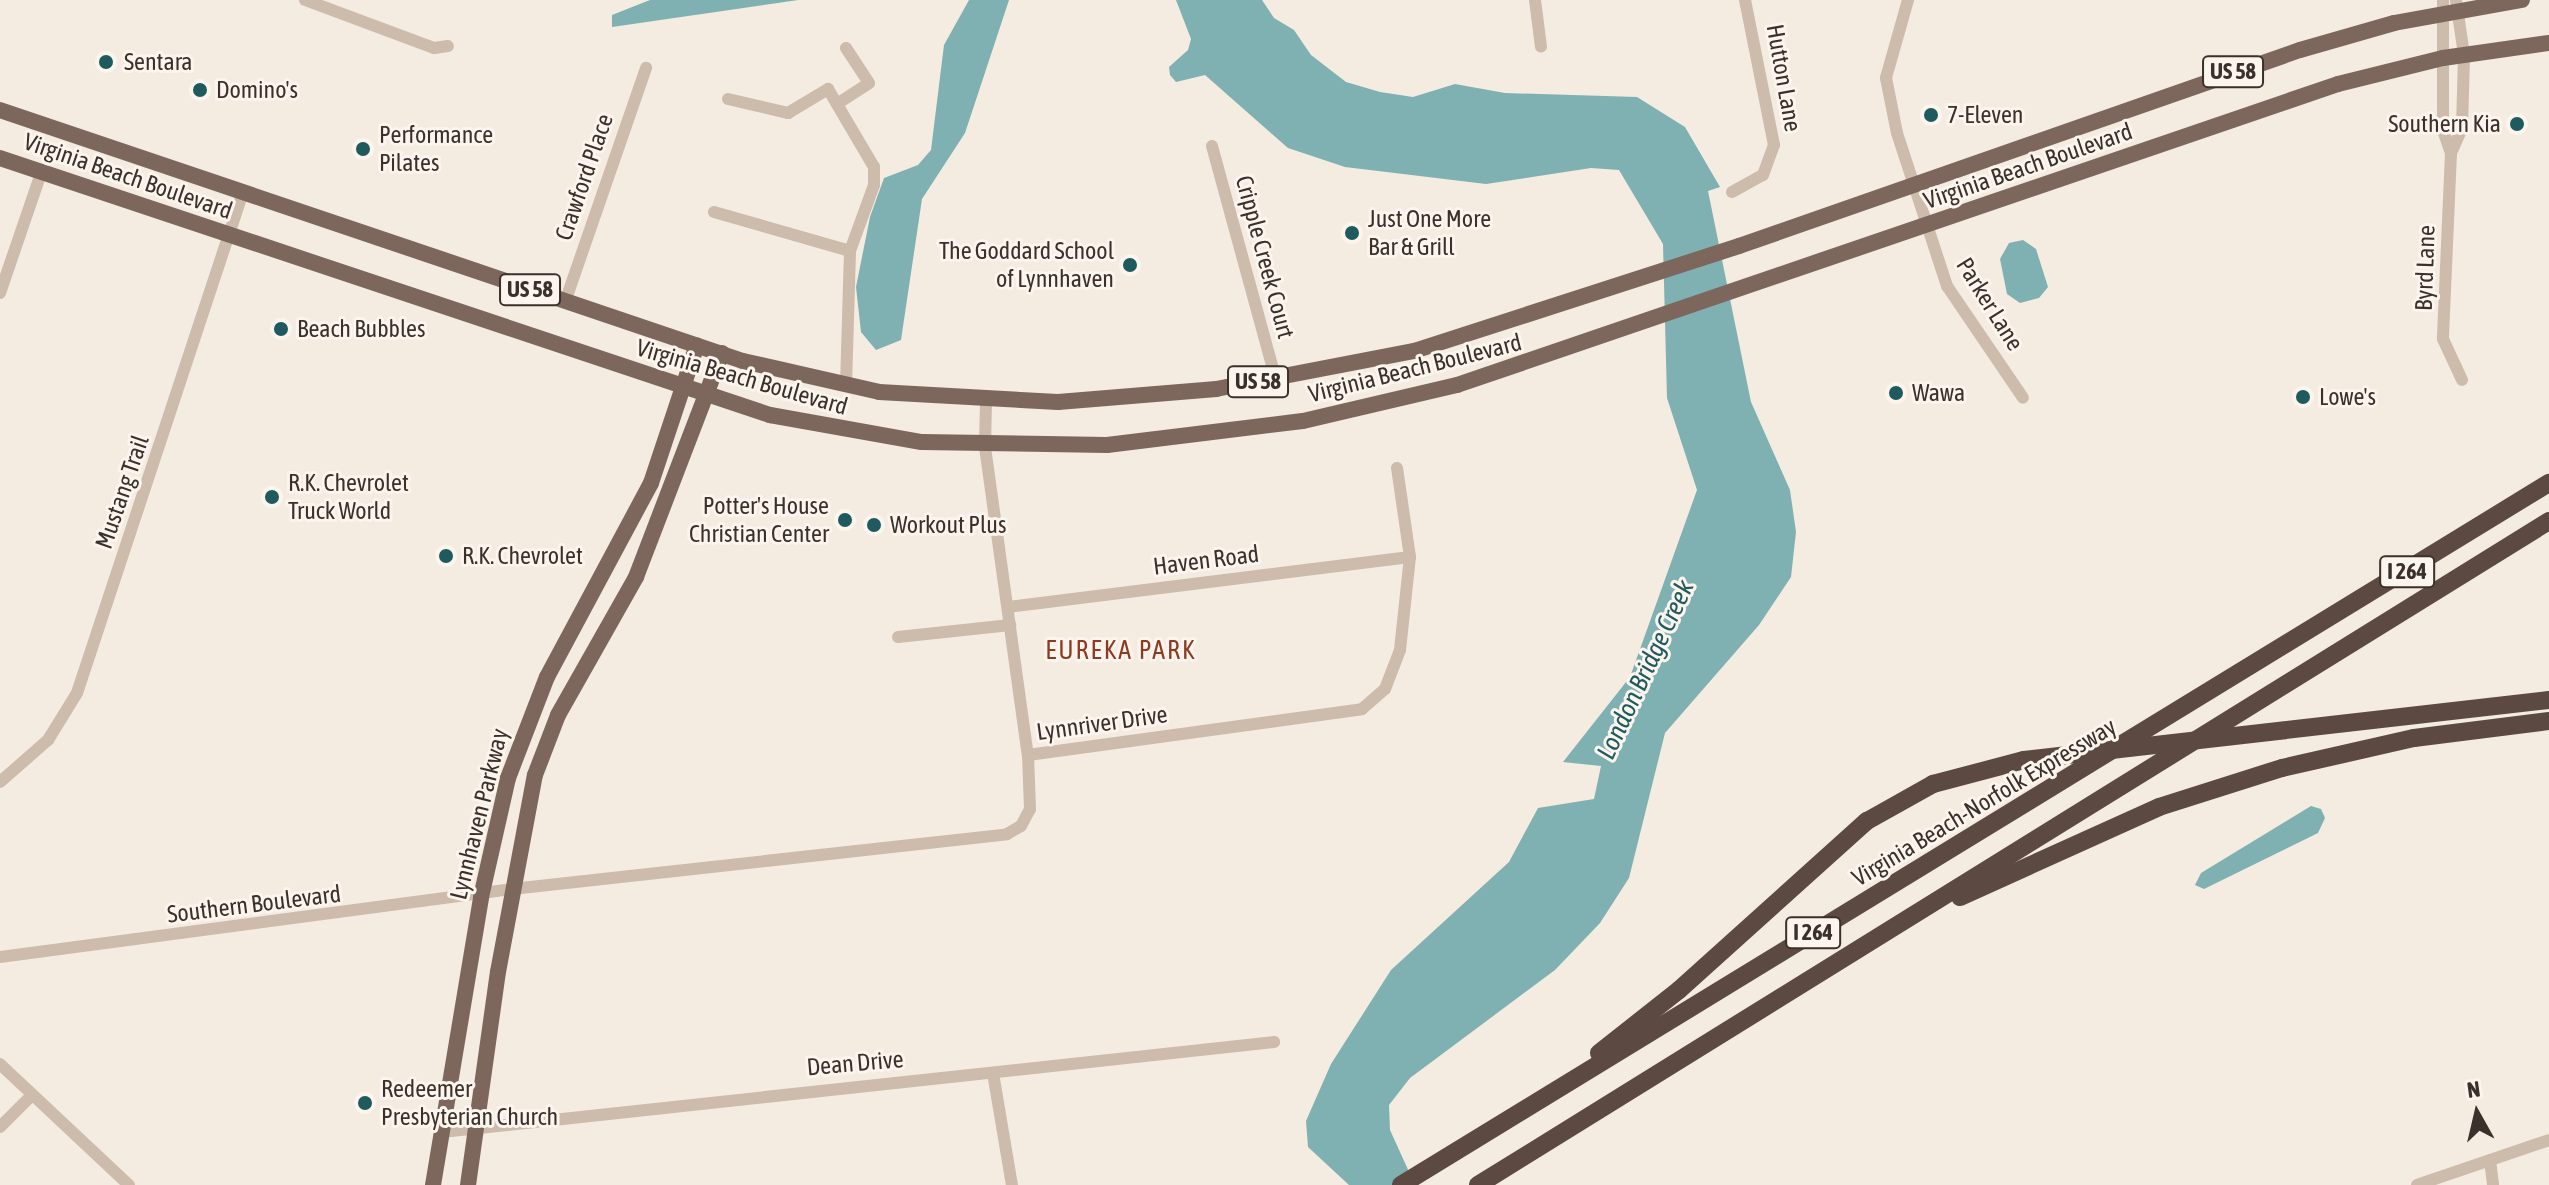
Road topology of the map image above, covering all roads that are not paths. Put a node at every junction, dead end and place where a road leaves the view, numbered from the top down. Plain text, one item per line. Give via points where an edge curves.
1 (1535, 0) edge
2 (1745, 0) edge
3 (1908, 0) edge
4 (2522, 0) edge
5 (310, 2) edge
6 (2458, 5) edge
7 (2441, 7) edge
8 (2549, 43) edge
9 (448, 46) dead end
10 (1541, 47) dead end
11 (846, 48) dead end
12 (2464, 55) junction
13 (2443, 58) junction
14 (646, 68) dead end
15 (728, 99) dead end
16 (837, 104) junction
17 (0, 110) edge
18 (1212, 146) dead end
19 (2451, 153) junction
20 (0, 158) edge
21 (41, 173) junction
22 (1912, 184) junction
23 (243, 192) junction
24 (1732, 192) dead end
25 (714, 212) dead end
26 (1925, 227) junction
27 (230, 236) junction
28 (850, 251) junction
29 (0, 293) edge
30 (565, 302) junction
31 (697, 345) junction
32 (722, 353) junction
33 (1276, 380) junction
34 (2462, 380) dead end
35 (846, 386) junction
36 (682, 388) junction
37 (708, 397) junction
38 (2023, 398) dead end
39 (986, 402) junction
40 (985, 447) junction
41 (1397, 468) dead end
42 (2549, 483) edge
43 (2549, 521) edge
44 (1410, 557) junction
45 (1008, 607) junction
46 (1010, 625) junction
47 (898, 637) dead end
48 (2549, 700) edge
49 (2549, 721) edge
50 (1028, 755) junction
51 (0, 782) edge
52 (512, 889) junction
53 (481, 897) junction
54 (1906, 920) junction
55 (0, 957) edge
56 (1274, 1042) dead end
57 (0, 1064) edge
58 (993, 1073) junction
59 (31, 1096) junction
60 (1537, 1102) junction
61 (0, 1127) edge
62 (442, 1132) junction
63 (479, 1132) junction
64 (2549, 1140) edge
65 (2490, 1160) junction
66 (129, 1185) edge
67 (433, 1185) edge
68 (468, 1185) edge
69 (1012, 1185) edge
70 (1401, 1185) edge
71 (1478, 1185) edge
72 (2417, 1185) edge
73 (2493, 1185) edge

1 - 10 street
2 - 24 street, Hutton Lane via 1774,145 1763,175
3 - 22 street, Parker Lane via 1886,78
4 - 6 main road, Virginia Beach Boulevard / US 58
5 - 9 street via 434,48
6 - 7 main road, Virginia Beach Boulevard / US 58
6 - 12 street, Byrd Lane
7 - 13 street, Byrd Lane
7 - 22 main road, Virginia Beach Boulevard / US 58 via 2274,58
8 - 12 main road, Virginia Beach Boulevard / US 58
11 - 16 street via 869,83
12 - 13 main road, Virginia Beach Boulevard / US 58
12 - 19 street, Byrd Lane via 2462,128
13 - 19 street, Byrd Lane via 2443,130
13 - 26 main road, Virginia Beach Boulevard / US 58 via 2338,84
14 - 30 street, Crawford Place
15 - 16 street via 788,113 828,89
16 - 28 street via 876,176
17 - 23 main road, Virginia Beach Boulevard / US 58
18 - 33 street, Cripple Creek Court
19 - 34 street, Byrd Lane via 2443,339
20 - 21 main road, Virginia Beach Boulevard / US 58
21 - 27 main road, Virginia Beach Boulevard / US 58
21 - 29 street
22 - 26 street, Parker Lane
22 - 33 main road, Virginia Beach Boulevard / US 58 via 1414,351
23 - 27 street, Mustang Trail
23 - 30 main road, Virginia Beach Boulevard / US 58
25 - 28 street
26 - 38 street, Parker Lane via 1947,286
26 - 40 main road, Virginia Beach Boulevard / US 58 via 1481,379 1303,421 1161,441
27 - 36 main road, Virginia Beach Boulevard / US 58
27 - 51 street, Mustang Trail via 71,708 48,740
28 - 35 street
30 - 31 main road, Virginia Beach Boulevard / US 58
31 - 32 main road, Virginia Beach Boulevard / US 58
31 - 36 main road, Lynnhaven Parkway
32 - 35 main road, Virginia Beach Boulevard / US 58
32 - 37 main road, Lynnhaven Parkway
33 - 39 main road, Virginia Beach Boulevard / US 58 via 1129,398
35 - 39 main road, Virginia Beach Boulevard / US 58
36 - 37 main road, Virginia Beach Boulevard / US 58
36 - 53 main road, Lynnhaven Parkway via 651,483 528,722 508,778
37 - 40 main road, Virginia Beach Boulevard / US 58 via 854,433
37 - 52 main road, Lynnhaven Parkway via 636,577 543,751
39 - 40 street
40 - 45 street
41 - 44 street, Lynnriver Drive
42 - 60 highway, Virginia Beach-Norfolk Expressway / I 264
43 - 54 highway, I 264
44 - 45 street, Haven Road
44 - 50 street, Lynnriver Drive via 1394,673 1365,708
45 - 46 street
46 - 47 street
46 - 50 street
48 - 60 highway via 2024,760 1933,784 1867,821 1679,990
49 - 54 highway via 2414,738 2208,790 2106,829
50 - 52 street, Lynnriver Drive via 1030,809 1021,826 1007,834
52 - 53 street, Southern Boulevard
52 - 63 main road, Lynnhaven Parkway
53 - 55 street, Southern Boulevard
53 - 62 main road, Lynnhaven Parkway
54 - 71 highway, I 264
56 - 58 street, Dean Drive
57 - 59 street
58 - 63 street, Dean Drive via 774,1093
58 - 69 street
59 - 61 street
59 - 66 street
60 - 70 highway, Virginia Beach-Norfolk Expressway / I 264
62 - 63 street, Dean Drive
62 - 67 main road, Lynnhaven Parkway
63 - 68 main road, Lynnhaven Parkway
64 - 65 street
65 - 72 street
65 - 73 street

